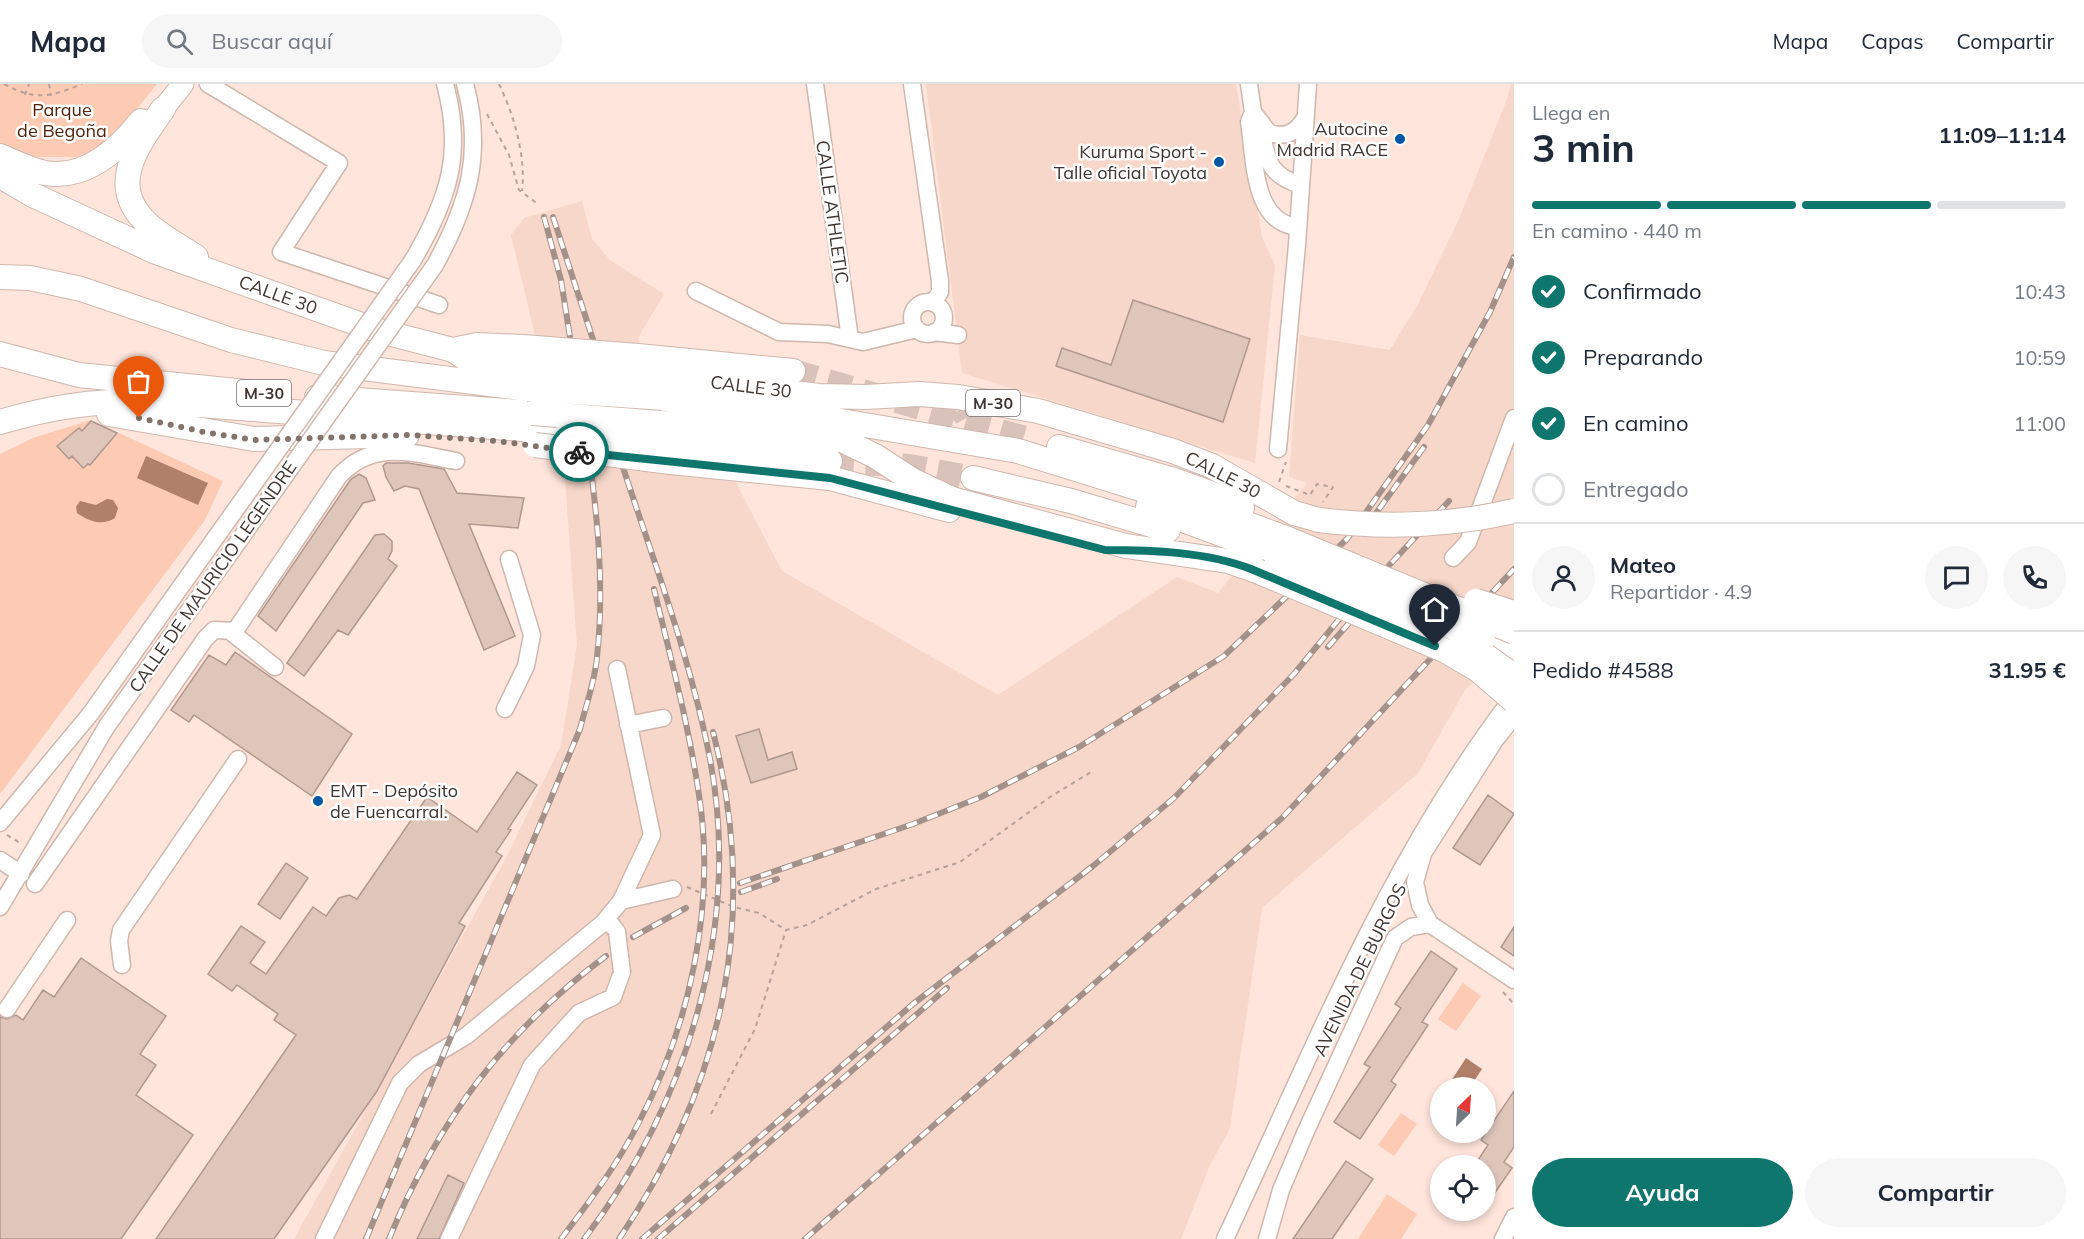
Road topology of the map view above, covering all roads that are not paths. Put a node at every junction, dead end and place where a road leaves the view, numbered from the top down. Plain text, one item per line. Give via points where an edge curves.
1 (183, 84) edge
2 (208, 84) edge
3 (445, 84) edge
4 (465, 84) edge
5 (815, 84) edge
6 (912, 84) edge
7 (1249, 84) edge
8 (1308, 84) edge
9 (162, 99) edge
10 (1257, 118) junction
11 (1305, 118) junction
12 (0, 156) edge
13 (0, 177) edge
14 (1301, 185) junction
15 (1298, 227) junction
16 (218, 273) junction
17 (0, 277) edge
18 (696, 291) dead end
19 (933, 303) junction
20 (439, 305) dead end
21 (917, 329) junction
22 (934, 332) junction
23 (958, 335) dead end
24 (850, 339) junction
25 (0, 354) edge
26 (793, 371) tunnel mouth
27 (646, 378) junction
28 (532, 405) junction
29 (1514, 418) edge
30 (0, 422) edge
31 (0, 429) edge
32 (1025, 438) tunnel mouth
33 (842, 440) junction
34 (665, 442) junction
35 (1282, 456) road end
36 (830, 460) tunnel mouth
37 (456, 461) dead end
38 (973, 478) tunnel mouth
39 (1514, 511) edge
40 (1283, 543) junction
41 (1149, 551) junction
42 (1453, 558) dead end
43 (509, 559) dead end
44 (1514, 613) edge
45 (231, 632) junction
46 (1510, 644) edge
47 (275, 667) dead end
48 (617, 669) dead end
49 (1514, 676) edge
50 (1514, 684) edge
51 (1514, 696) edge
52 (1514, 701) edge
53 (505, 709) dead end
54 (1514, 716) edge
55 (663, 717) dead end
56 (628, 725) junction
57 (238, 759) dead end
58 (1, 828) edge
59 (1423, 854) junction
60 (0, 861) edge
61 (28, 879) junction
62 (673, 889) road end
63 (621, 901) junction
64 (0, 907) edge
65 (67, 920) dead end
66 (1430, 924) junction
67 (610, 928) junction
68 (122, 966) dead end
69 (1514, 980) edge
70 (7, 1009) dead end
71 (1514, 1217) edge
72 (324, 1239) edge
73 (449, 1239) edge
74 (1225, 1239) edge
75 (1232, 1239) edge
76 (1267, 1239) edge
77 (1503, 1239) edge

1 - 9 main road
2 - 20 street via 339,163 281,252
3 - 58 street, CALLE DE MAURICIO LEGENDRE, bridge via 455,151 448,189 413,260 91,713
4 - 61 street, CALLE DE MAURICIO LEGENDRE, bridge via 474,146 468,194 454,231 435,265 107,726
5 - 24 street, CALLE ATHLETIC
6 - 19 street via 940,281 939,297
7 - 10 street
8 - 11 street
9 - 12 highway via 117,148 96,164 45,173
9 - 16 highway via 132,157 128,191 151,227
10 - 11 street via 1269,133 1286,135
10 - 14 street via 1271,167 1286,180
10 - 15 street via 1249,122 1263,204 1277,221
11 - 14 street
13 - 16 highway, CALLE 30 via 156,252
14 - 15 street
15 - 35 street
16 - 28 highway, CALLE 30 via 376,330 453,350 477,345
17 - 28 highway via 30,278 81,289 279,353 440,379
18 - 24 street via 779,332
19 - 21 street via 923,303 915,310 913,320
19 - 22 street via 944,315 942,325
21 - 22 street
21 - 24 street via 878,340
22 - 23 street
25 - 28 highway, CALLE 30 / M-30 via 79,375 148,384
26 - 27 highway
27 - 28 highway, bridge
27 - 28 highway
27 - 40 highway via 841,421 1018,451 1218,513
27 - 40 highway, CALLE 30 / M-30 via 819,396 958,397 1038,411 1212,466 1294,513
28 - 30 highway via 93,401
28 - 31 highway via 410,435 254,440 121,414 78,413
28 - 34 highway, bridge
28 - 34 highway, CALLE 30 / M-30, bridge via 605,417
29 - 42 street via 1468,542
32 - 40 highway via 1147,471 1210,493 1265,516
33 - 34 highway, CALLE 30 / M-30 via 743,428
33 - 40 highway via 1010,465
33 - 41 highway, CALLE 30 / M-30 via 952,499
34 - 36 highway
34 - 41 highway via 830,478 1105,550
37 - 45 street via 390,451 370,454 349,465
38 - 40 highway
39 - 40 highway, CALLE 30 / M-30, bridge via 1482,519 1398,525
40 - 41 highway, CALLE 30 / M-30 via 1228,561
40 - 44 highway, bridge via 1365,557
40 - 46 highway, bridge
40 - 46 highway via 1478,643
40 - 49 highway, bridge via 1486,656
40 - 50 highway, bridge via 1269,573 1464,651
40 - 52 highway, CALLE 30 / M-30, bridge via 1477,669
43 - 53 street via 532,635 526,666
45 - 47 street
45 - 61 street via 214,630 209,634
48 - 56 street
51 - 74 street via 1483,735 1389,890
54 - 59 street, AVENIDA DE BURGOS
55 - 56 street
56 - 63 street via 652,835
57 - 68 street via 121,930
59 - 66 street via 1415,882
59 - 75 street, AVENIDA DE BURGOS via 1407,874 1379,930
60 - 61 street
61 - 64 street, CALLE DE MAURICIO LEGENDRE
62 - 63 street
63 - 67 street
65 - 70 street
66 - 69 street
66 - 76 street, AVENIDA DE BURGOS via 1411,927 1395,938 1297,1150
67 - 72 street via 466,1036 420,1064 400,1083
67 - 73 street, bridge via 622,972 613,998 579,1012 532,1065
71 - 77 street

